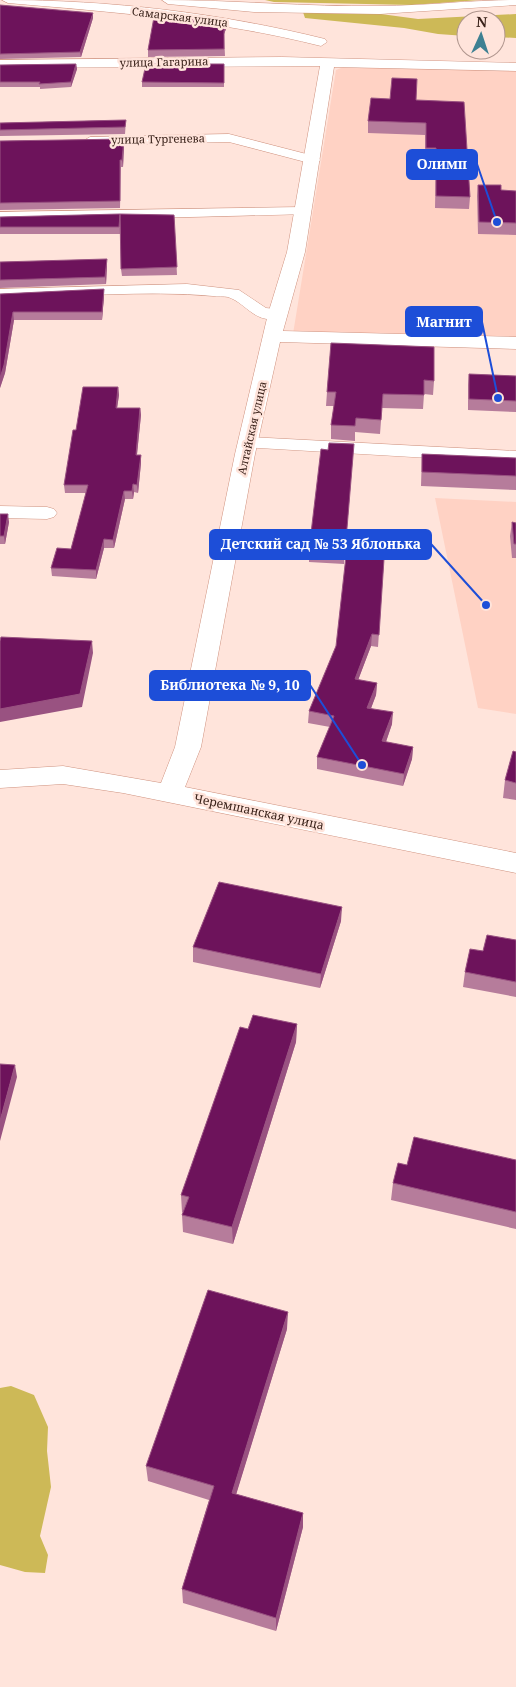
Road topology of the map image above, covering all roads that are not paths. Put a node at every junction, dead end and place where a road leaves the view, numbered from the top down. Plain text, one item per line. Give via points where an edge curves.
1 (8, 0) edge
2 (168, 0) edge
3 (516, 1) edge
4 (254, 8) junction
5 (321, 42) junction
6 (328, 62) junction
7 (0, 64) edge
8 (516, 67) edge
9 (80, 141) edge
10 (313, 160) junction
11 (304, 211) junction
12 (0, 217) edge
13 (0, 294) edge
14 (277, 314) junction
15 (273, 336) junction
16 (516, 343) edge
17 (249, 444) junction
18 (516, 457) edge
19 (0, 512) edge
20 (47, 513) dead end
21 (0, 779) edge
22 (170, 793) junction
23 (516, 863) edge

1 - 5 street, Самарская улица via 177,16 276,30
2 - 4 main road
3 - 4 main road via 380,10
4 - 5 street
5 - 6 street
6 - 7 main road, улица Гагарина
6 - 8 main road, улица Гагарина
6 - 10 main road, Алтайская улица
9 - 10 street, улица Тургенева via 229,138
10 - 11 main road, Алтайская улица
11 - 12 street
11 - 14 main road, Алтайская улица via 296,252
13 - 14 street via 187,289 233,293 261,312
14 - 15 main road, Алтайская улица
15 - 16 main road
15 - 17 main road, Алтайская улица
17 - 18 street
17 - 22 main road, Алтайская улица via 188,747
19 - 20 street
21 - 22 main road, Черемшанская улица via 63,775
22 - 23 main road, Черемшанская улица

